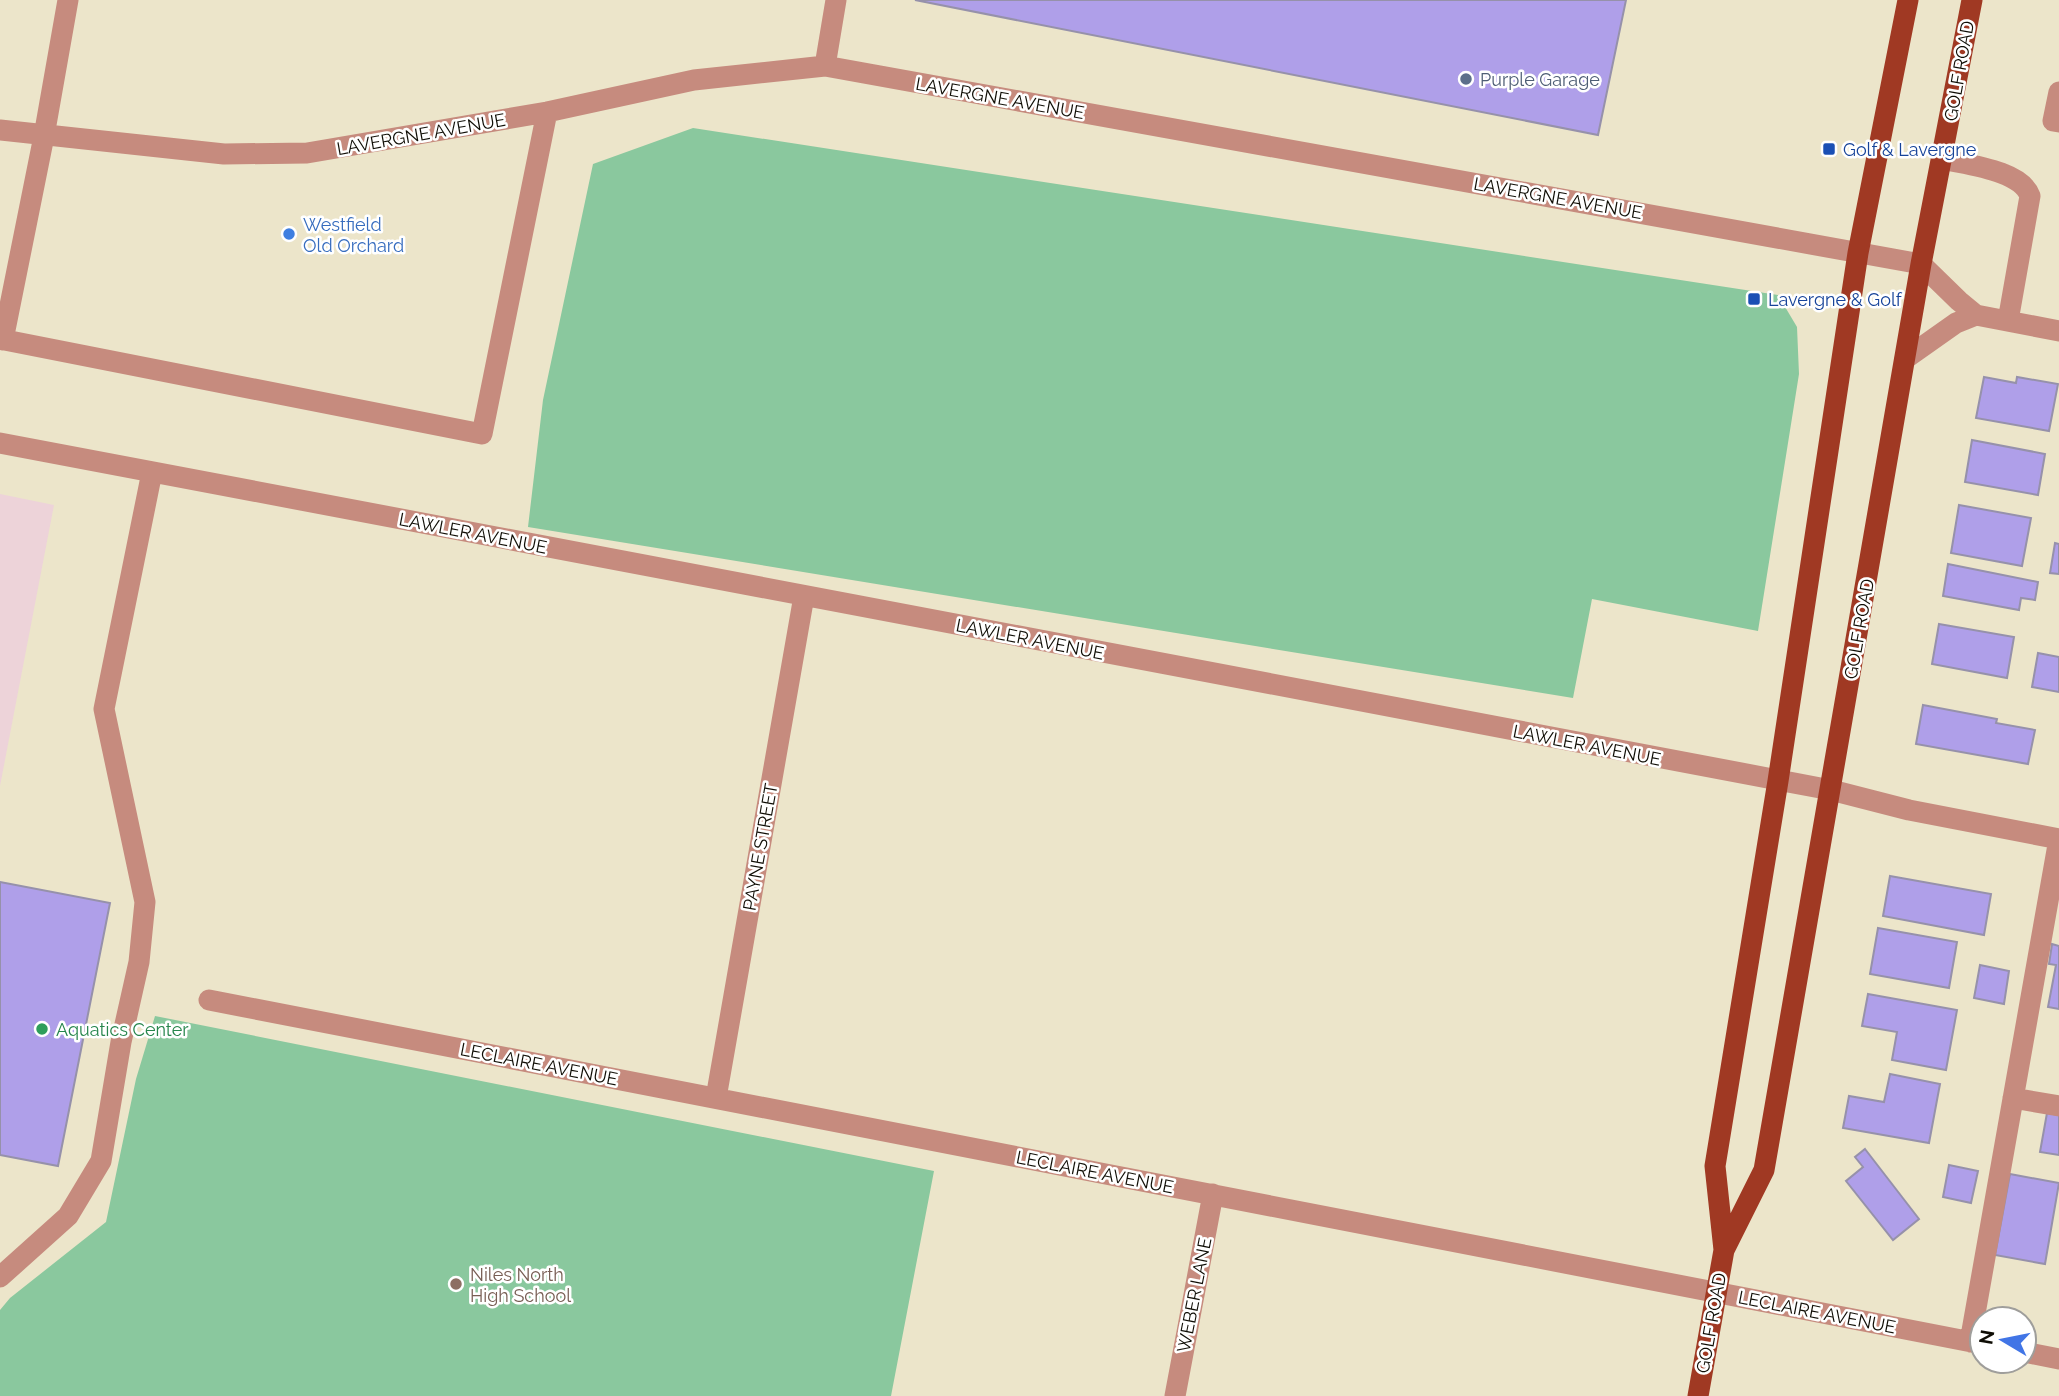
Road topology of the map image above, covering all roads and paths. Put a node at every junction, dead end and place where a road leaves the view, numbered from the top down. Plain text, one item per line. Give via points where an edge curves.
1 (68, 0) edge
2 (836, 0) edge
3 (1908, 0) edge
4 (1972, 0) edge
5 (825, 66) junction
6 (2059, 92) edge
7 (547, 112) junction
8 (2059, 122) edge
9 (0, 130) edge
10 (44, 136) junction
11 (1942, 159) junction
12 (1858, 253) junction
13 (1921, 264) junction
14 (1976, 315) junction
15 (2008, 321) junction
16 (2059, 331) edge
17 (1, 339) edge
18 (1905, 359) junction
19 (0, 443) edge
20 (152, 472) junction
21 (804, 596) junction
22 (1778, 781) junction
23 (1831, 790) junction
24 (2059, 839) edge
25 (209, 1000) dead end
26 (2014, 1097) junction
27 (716, 1098) junction
28 (2059, 1106) edge
29 (1213, 1195) junction
30 (1724, 1250) junction
31 (0, 1277) edge
32 (1717, 1292) junction
33 (1982, 1305) edge
34 (1968, 1341) edge
35 (2038, 1355) edge
36 (2059, 1359) edge
37 (1175, 1396) edge
38 (1698, 1396) edge

1 - 10 street
2 - 5 street
3 - 12 main road, GOLF ROAD
4 - 11 main road, GOLF ROAD
5 - 7 street, LAVERGNE AVENUE via 694,80
5 - 12 street, LAVERGNE AVENUE
6 - 8 street via 2053,121
7 - 10 street, LAVERGNE AVENUE via 307,153 224,154
7 - 17 street via 482,434
9 - 10 street, LAVERGNE AVENUE
10 - 17 street
11 - 13 main road, GOLF ROAD
11 - 15 street via 2012,177 2028,189
12 - 13 street, LAVERGNE AVENUE
12 - 22 main road, GOLF ROAD
13 - 14 street
13 - 18 main road, GOLF ROAD
14 - 15 street
14 - 18 street via 1956,323
15 - 16 street
18 - 23 main road, GOLF ROAD
19 - 20 street, LAWLER AVENUE
20 - 21 street, LAWLER AVENUE
20 - 31 street via 104,709 145,902 139,962 101,1161 68,1216
21 - 22 street, LAWLER AVENUE
21 - 27 street, PAYNE STREET
22 - 23 street, LAWLER AVENUE
22 - 30 main road, GOLF ROAD via 1715,1167
23 - 24 street, LAWLER AVENUE
23 - 30 main road, GOLF ROAD via 1764,1170
24 - 26 street
25 - 27 street, LECLAIRE AVENUE
26 - 28 street
26 - 33 street
27 - 29 street, LECLAIRE AVENUE
29 - 32 street, LECLAIRE AVENUE
29 - 37 street, WEBER LANE
30 - 32 main road, GOLF ROAD
32 - 34 street, LECLAIRE AVENUE
32 - 38 main road, GOLF ROAD
35 - 36 street

